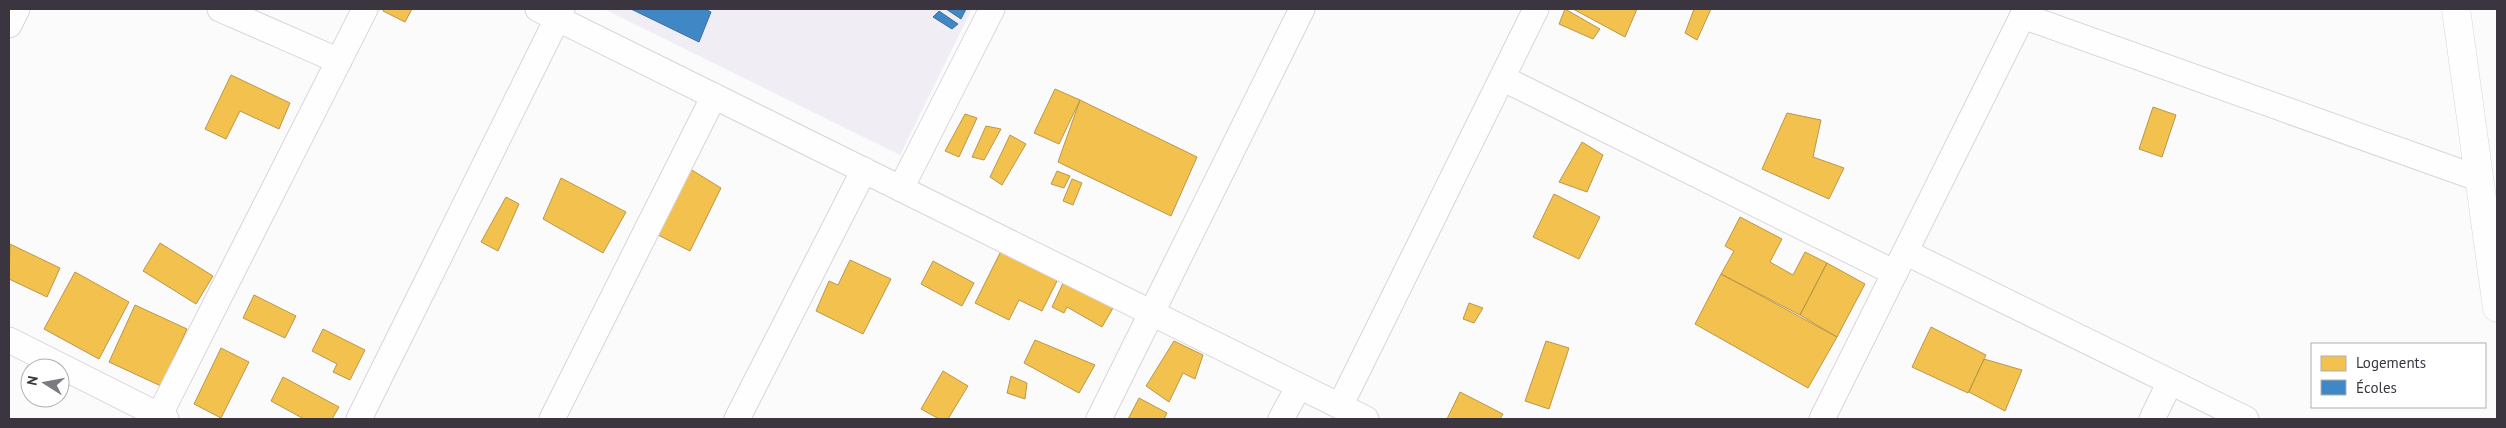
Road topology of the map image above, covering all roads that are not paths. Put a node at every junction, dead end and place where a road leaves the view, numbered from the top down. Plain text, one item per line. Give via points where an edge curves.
1 (17, 9) edge
2 (220, 9) edge
3 (365, 9) edge
4 (992, 9) edge
5 (1302, 9) edge
6 (1536, 9) edge
7 (2456, 9) edge
8 (552, 12) edge
9 (2024, 12) edge
10 (9, 25) edge
11 (338, 61) junction
12 (1502, 78) junction
13 (714, 96) junction
14 (864, 170) junction
15 (2480, 179) junction
16 (901, 188) junction
17 (1900, 263) junction
18 (2496, 297) edge
19 (1152, 312) junction
20 (9, 340) edge
21 (2170, 382) junction
22 (1299, 386) junction
23 (1340, 406) junction
24 (163, 418) edge
25 (358, 419) edge
26 (552, 419) edge
27 (737, 419) edge
28 (1099, 419) edge
29 (1282, 419) edge
30 (1366, 419) edge
31 (1822, 419) edge
32 (2152, 419) edge
33 (2246, 419) edge

1 - 10 street
2 - 11 street
3 - 11 street
4 - 16 street
5 - 19 street
6 - 12 street
7 - 15 main road
8 - 13 street
8 - 25 street
9 - 15 street
9 - 17 street
11 - 24 street
12 - 17 street
12 - 23 street
13 - 14 street
13 - 26 street
14 - 16 street
14 - 27 street
15 - 18 main road
16 - 19 street
17 - 21 street
17 - 31 street
19 - 22 street
19 - 28 street
20 - 24 street
21 - 32 street
21 - 33 street
22 - 23 street
22 - 29 street
23 - 30 street

